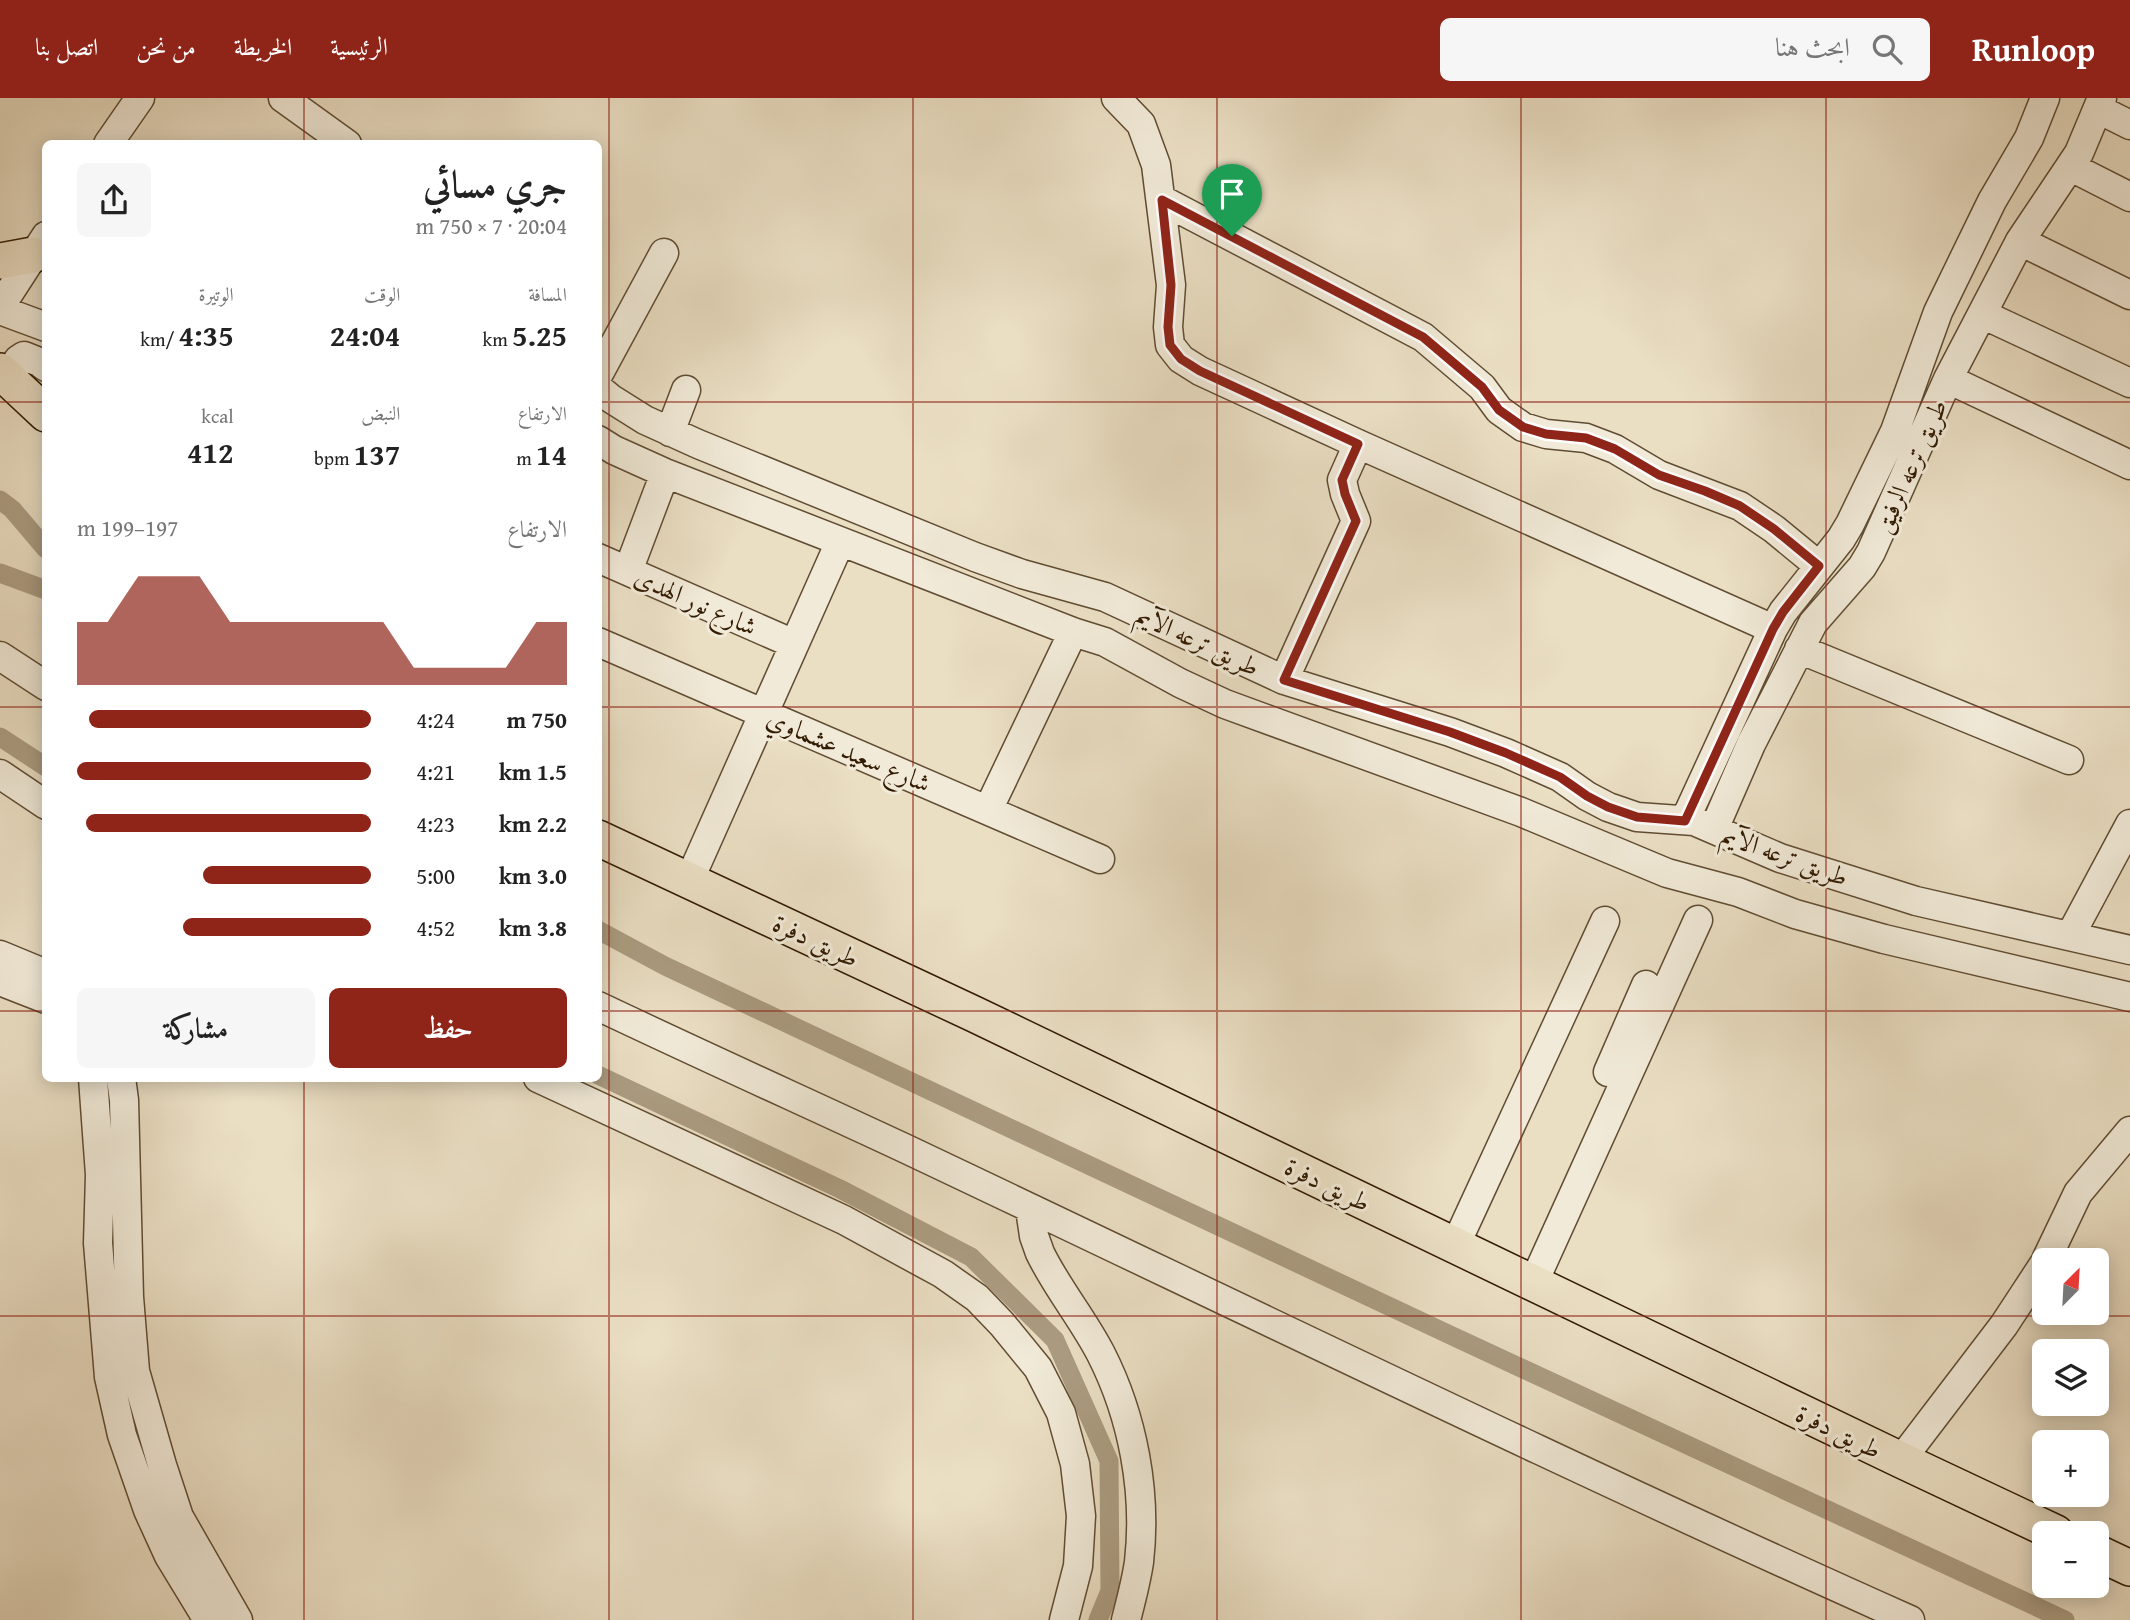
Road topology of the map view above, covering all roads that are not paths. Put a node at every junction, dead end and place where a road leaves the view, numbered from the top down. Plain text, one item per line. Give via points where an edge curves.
1 (140, 98) edge
2 (283, 98) edge
3 (1116, 98) edge
4 (2045, 98) edge
5 (2100, 104) edge
6 (2130, 125) edge
7 (113, 140) edge
8 (338, 140) edge
9 (2071, 167) junction
10 (2130, 197) edge
11 (1162, 200) junction
12 (2020, 242) junction
13 (26, 251) edge
14 (664, 253) dead end
15 (2130, 295) edge
16 (0, 308) edge
17 (1982, 314) junction
18 (42, 325) edge
19 (42, 364) edge
20 (602, 368) edge
21 (4, 375) edge
22 (1948, 379) junction
23 (2130, 383) edge
24 (686, 390) dead end
25 (602, 391) edge
26 (41, 398) edge
27 (670, 432) junction
28 (602, 442) edge
29 (1358, 444) junction
30 (2130, 465) edge
31 (665, 474) junction
32 (840, 542) junction
33 (602, 560) edge
34 (1819, 566) junction
35 (628, 571) junction
36 (1773, 629) junction
37 (1073, 632) junction
38 (602, 644) edge
39 (794, 644) junction
40 (1799, 649) junction
41 (0, 656) edge
42 (1284, 680) junction
43 (42, 683) edge
44 (763, 713) junction
45 (2069, 760) dead end
46 (0, 774) edge
47 (42, 803) edge
48 (988, 810) junction
49 (1685, 821) junction
50 (2130, 824) edge
51 (1714, 829) junction
52 (602, 840) edge
53 (1100, 859) dead end
54 (689, 881) junction
55 (1698, 920) dead end
56 (1605, 921) dead end
57 (2070, 936) junction
58 (2130, 949) edge
59 (0, 955) edge
60 (42, 972) edge
61 (0, 981) edge
62 (1646, 985) dead end
63 (42, 997) edge
64 (2130, 997) edge
65 (602, 1008) edge
66 (93, 1082) edge
67 (122, 1082) edge
68 (547, 1082) edge
69 (2130, 1132) edge
70 (1030, 1209) junction
71 (1455, 1246) junction
72 (2052, 1248) edge
73 (1527, 1280) junction
74 (2032, 1282) edge
75 (1900, 1460) junction
76 (2032, 1522) edge
77 (2109, 1558) edge
78 (2130, 1568) edge
79 (208, 1620) edge
80 (238, 1620) edge
81 (1064, 1620) edge
82 (1126, 1620) edge
83 (1910, 1620) edge

1 - 7 street
2 - 8 street
3 - 11 street via 1141,124 1156,165
4 - 34 street, طريق ترعه الرفيق via 2029,138 1992,201 1938,312 1895,431 1850,524
5 - 6 street
5 - 9 street, طريق ترعه الرفيق
9 - 10 street
9 - 12 street, طريق ترعه الرفيق
11 - 29 street via 1171,285 1170,345 1181,359
11 - 34 street via 1423,337 1523,427 1586,438 1659,475 1740,506
12 - 15 street
12 - 17 street, طريق ترعه الرفيق
13 - 16 street
14 - 20 street
16 - 18 street
17 - 22 street, طريق ترعه الرفيق
17 - 23 street
19 - 21 street via 24,356
21 - 26 main road
22 - 30 street
22 - 40 street, طريق ترعه الرفيق via 1867,560 1813,623
24 - 27 street
25 - 27 street, طريق ترعه الآيم
27 - 42 street, طريق ترعه الآيم via 975,557 1105,597
28 - 31 street, طريق ترعه الآيم
29 - 36 street
29 - 42 street via 1342,480 1356,521
31 - 32 street, طريق ترعه الآيم
31 - 35 street
32 - 37 street, طريق ترعه الآيم
32 - 39 street
33 - 35 street, شارع نور الهدى
34 - 36 street, طريق ترعه الرفيق
35 - 39 street, شارع نور الهدى
36 - 49 street, طريق ترعه الرفيق
37 - 48 street
37 - 64 street, طريق ترعه الآيم via 1105,642 1225,704 1521,812 1667,873 1884,940
38 - 44 street, شارع سعيد عشماوي
39 - 44 street
40 - 45 street
40 - 51 street, طريق ترعه الرفيق
41 - 43 street
42 - 49 street, طريق ترعه الآيم via 1495,749 1560,777 1616,810 1637,817
44 - 48 street, شارع سعيد عشماوي
44 - 54 street
46 - 47 street
48 - 53 street, شارع سعيد عشماوي
49 - 51 street, طريق ترعه الآيم
50 - 57 street
51 - 57 street, طريق ترعه الآيم via 1780,858 1916,901
52 - 54 main road, طريق دفرة
54 - 71 main road, طريق دفرة
55 - 73 street
56 - 71 street
57 - 58 street, طريق ترعه الآيم
59 - 60 street
61 - 63 street
62 - 73 street
65 - 70 street
66 - 79 street via 100,1175 98,1243 109,1377 122,1435 148,1510 169,1556
67 - 80 street via 135,1371 179,1517
68 - 81 street via 844,1220 943,1274 1003,1324 1038,1368 1056,1402 1075,1464 1081,1517 1078,1566
69 - 72 street via 2078,1193
70 - 82 street via 1040,1253 1101,1355 1128,1424 1140,1494 1140,1529 1139,1562
70 - 83 street via 1512,1438
71 - 73 main road, طريق دفرة
73 - 75 main road, طريق دفرة
74 - 75 street
75 - 76 main road, طريق دفرة
77 - 78 main road

